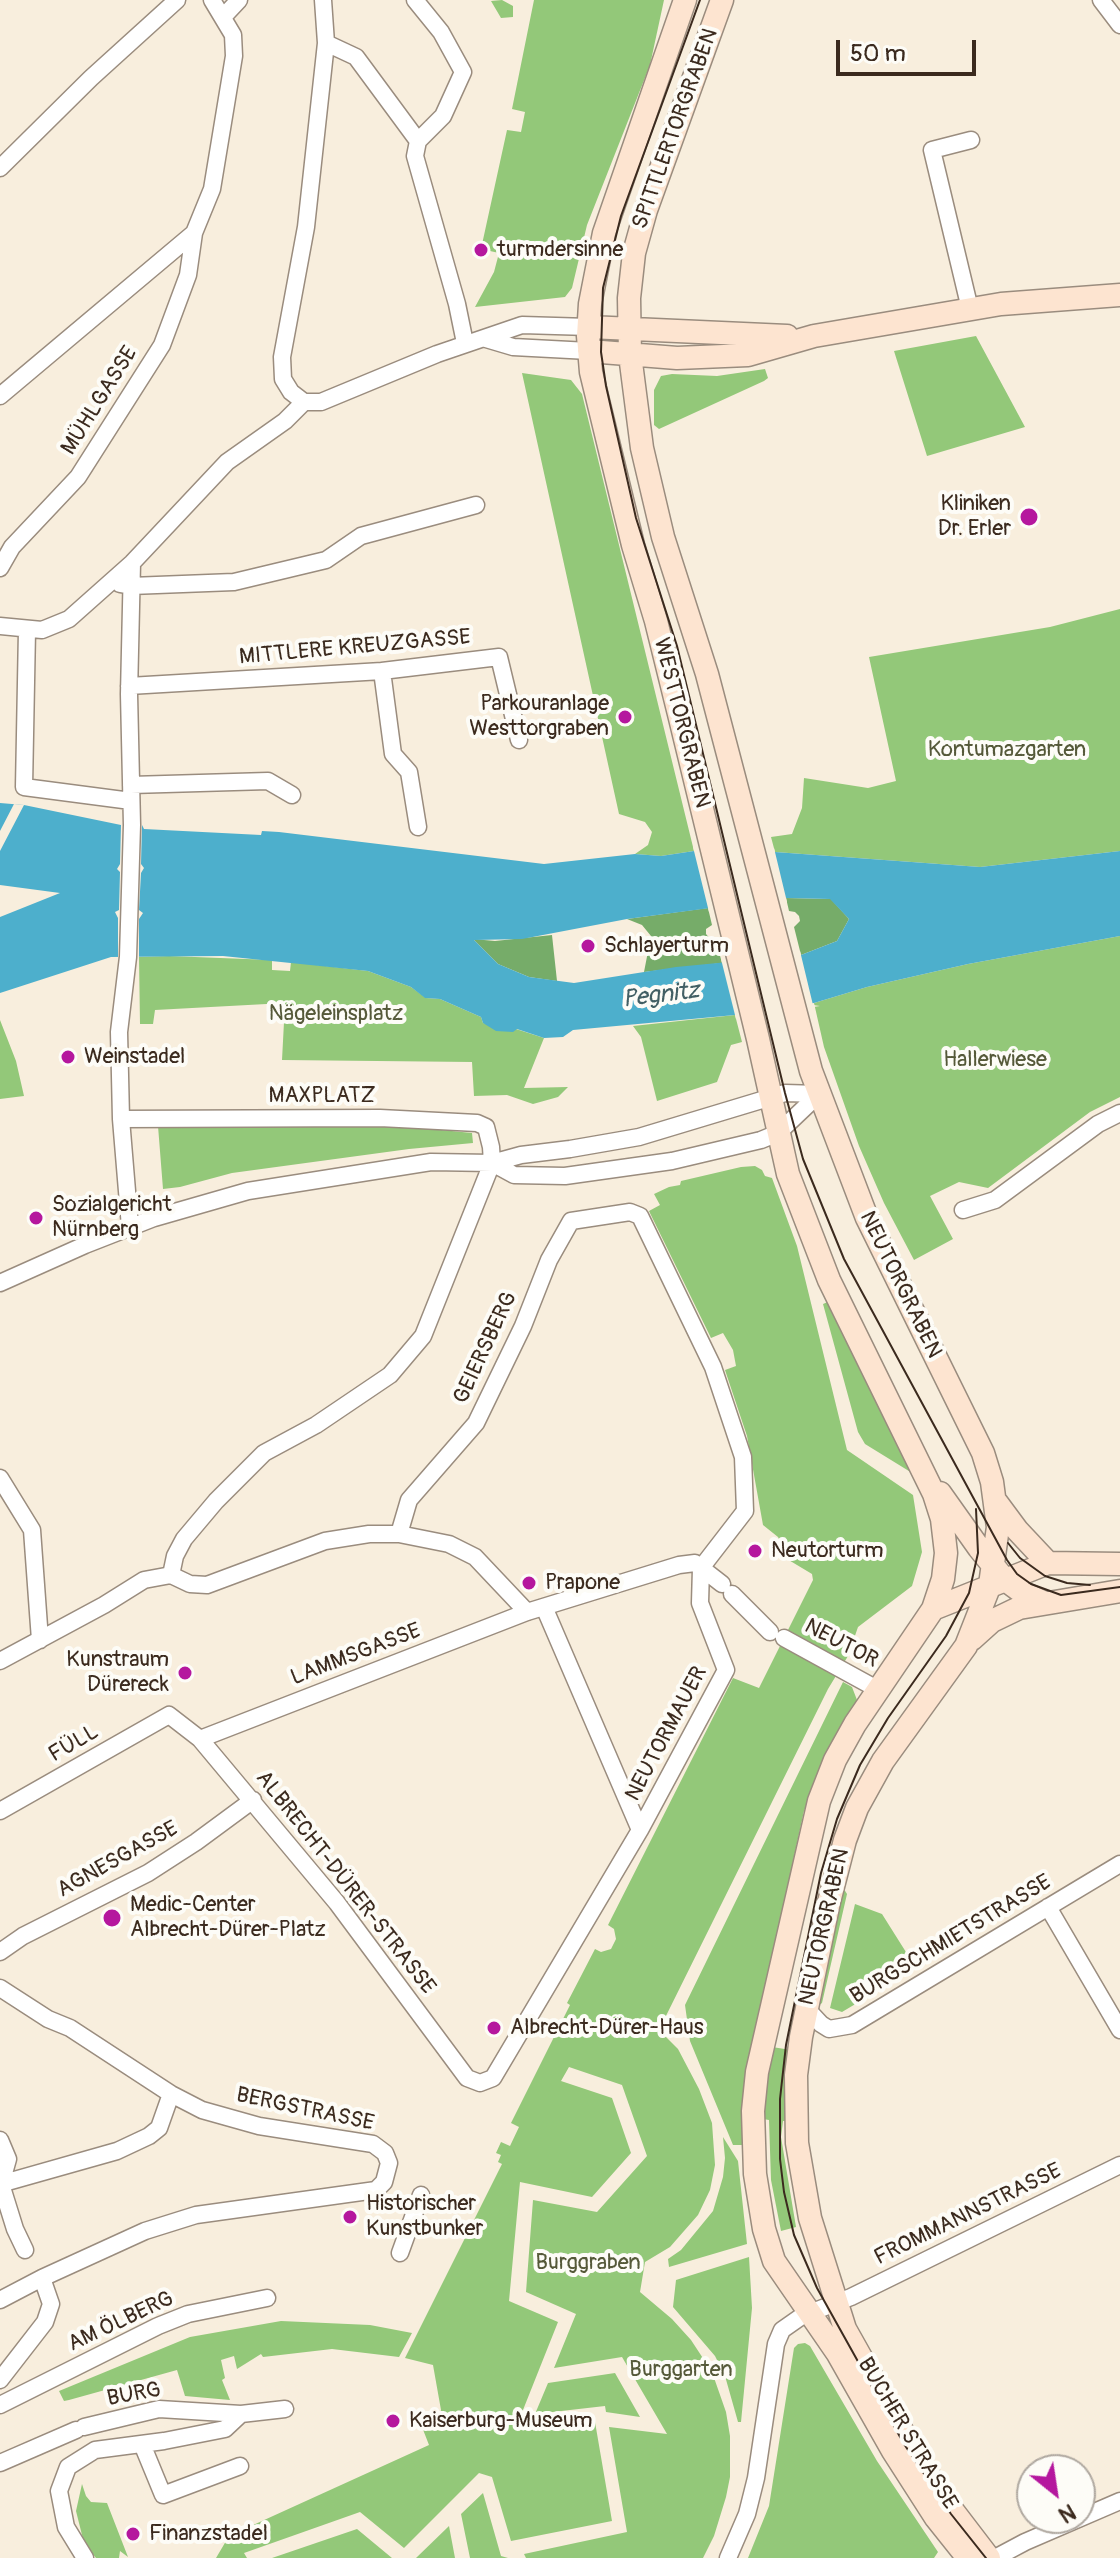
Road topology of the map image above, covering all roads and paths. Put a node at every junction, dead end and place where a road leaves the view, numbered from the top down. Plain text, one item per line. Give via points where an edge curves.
1 (177, 0) edge
2 (212, 0) edge
3 (239, 0) edge
4 (323, 0) edge
5 (415, 0) edge
6 (685, 0) edge
7 (722, 0) edge
8 (1101, 0) edge
9 (224, 16) junction
10 (1120, 25) edge
11 (326, 43) junction
12 (971, 140) dead end
13 (418, 141) junction
14 (0, 168) edge
15 (194, 233) junction
16 (1120, 295) edge
17 (970, 309) junction
18 (589, 327) junction
19 (629, 329) junction
20 (814, 336) junction
21 (486, 339) junction
22 (465, 343) junction
23 (589, 351) junction
24 (630, 355) junction
25 (0, 396) edge
26 (304, 402) junction
27 (476, 505) dead end
28 (132, 563) junction
29 (0, 568) edge
30 (125, 585) junction
31 (0, 626) edge
32 (31, 633) junction
33 (382, 671) junction
34 (126, 691) junction
35 (519, 740) dead end
36 (131, 793) junction
37 (292, 795) dead end
38 (418, 827) dead end
39 (819, 1094) junction
40 (771, 1096) junction
41 (1120, 1113) edge
42 (121, 1119) junction
43 (778, 1133) junction
44 (492, 1163) junction
45 (963, 1210) dead end
46 (130, 1227) junction
47 (0, 1283) edge
48 (922, 1470) junction
49 (0, 1478) edge
50 (995, 1500) junction
51 (399, 1534) junction
52 (1048, 1563) junction
53 (1120, 1564) edge
54 (701, 1568) junction
55 (171, 1575) junction
56 (996, 1577) junction
57 (1120, 1591) edge
58 (1043, 1602) junction
59 (544, 1607) junction
60 (933, 1609) junction
61 (527, 1612) junction
62 (40, 1640) junction
63 (966, 1646) junction
64 (0, 1661) edge
65 (877, 1689) junction
66 (169, 1715) joint
67 (200, 1739) junction
68 (253, 1800) junction
69 (0, 1811) edge
70 (640, 1830) junction
71 (1120, 1864) edge
72 (1048, 1907) junction
73 (0, 1952) edge
74 (0, 1988) edge
75 (806, 2008) junction
76 (1120, 2030) edge
77 (480, 2083) joint
78 (171, 2094) junction
79 (0, 2140) edge
80 (1120, 2165) edge
81 (1, 2184) edge
82 (421, 2195) dead end
83 (25, 2250) dead end
84 (400, 2253) dead end
85 (42, 2278) junction
86 (267, 2298) dead end
87 (0, 2300) edge
88 (835, 2304) junction
89 (810, 2312) junction
90 (0, 2380) edge
91 (0, 2405) edge
92 (285, 2409) dead end
93 (241, 2414) junction
94 (142, 2444) junction
95 (0, 2463) edge
96 (240, 2466) dead end
97 (1120, 2501) edge
98 (85, 2558) edge
99 (728, 2558) edge
100 (968, 2558) edge
101 (992, 2558) edge

1 - 14 street
2 - 9 street
3 - 9 street
4 - 11 street
5 - 13 street via 463,72 443,116
6 - 18 main road, SPITTLERTORGRABEN via 604,233
7 - 19 main road, SPITTLERTORGRABEN via 640,229
8 - 10 street
9 - 15 street via 233,35 234,56 212,189
11 - 13 street via 356,57
11 - 26 street via 306,227 282,357 286,386
12 - 17 street via 932,150
13 - 22 street via 415,156
15 - 25 street
15 - 29 street, MÜHLGASSE via 188,275 162,345 78,477 12,547
16 - 17 main road
17 - 20 main road
18 - 19 main road
18 - 21 street via 522,325
18 - 23 main road, SPITTLERTORGRABEN
19 - 20 main road
19 - 24 main road, SPITTLERTORGRABEN
20 - 24 main road via 748,355
21 - 22 street
21 - 23 street via 513,347
22 - 26 street via 334,398
23 - 24 main road
23 - 40 main road, WESTTORGRABEN
24 - 39 main road, WESTTORGRABEN via 653,502 701,652
26 - 28 street via 227,462
27 - 30 street via 361,536 326,560 234,582
28 - 30 street
28 - 32 street via 69,619
30 - 34 street
31 - 32 street
32 - 36 street via 24,787
33 - 34 street, MITTLERE KREUZGASSE
33 - 35 street, MITTLERE KREUZGASSE via 499,657
33 - 38 street via 393,754 409,772
34 - 36 street
36 - 37 street via 268,781
36 - 42 street via 128,957 119,1032
39 - 40 street
39 - 43 street
39 - 50 main road, NEUTORGRABEN via 867,1218 983,1453
40 - 43 main road, NEUTORGRABEN
40 - 44 street via 664,1129
41 - 45 street via 995,1200
42 - 44 street, MAXPLATZ via 477,1123 486,1127
42 - 46 street
43 - 44 street via 672,1161 565,1176 514,1175
43 - 48 main road, NEUTORGRABEN via 819,1257
44 - 46 street via 431,1162 248,1191
44 - 55 street via 423,1336 390,1375 264,1453 184,1539
46 - 47 street
48 - 56 main road, NEUTORGRABEN
48 - 60 main road, NEUTORGRABEN via 945,1535 945,1570
49 - 62 street via 32,1530
50 - 52 main road
50 - 56 main road, NEUTORGRABEN
51 - 54 street, GEIERSBERG via 409,1500 476,1423 571,1221 630,1212 647,1225 713,1367 743,1457 745,1511
51 - 55 street via 325,1541 207,1585
51 - 61 street via 449,1544 475,1557
52 - 53 main road
52 - 56 main road
54 - 59 street, LAMMSGASSE via 695,1563 679,1565
54 - 65 street, NEUTOR via 777,1635
54 - 70 street, NEUTORMAUER via 700,1603 726,1670
55 - 62 street via 144,1580
56 - 58 main road
56 - 60 main road
56 - 63 main road, NEUTORGRABEN
57 - 58 main road
58 - 63 main road via 1002,1616
59 - 61 street, LAMMSGASSE
59 - 70 street
60 - 65 main road, NEUTORGRABEN
61 - 67 street, LAMMSGASSE
62 - 64 street
63 - 75 main road, NEUTORGRABEN via 883,1761 857,1808 838,1864
65 - 89 main road, NEUTORGRABEN via 835,1760 816,1809 755,2089 754,2160 764,2229 774,2261
66 - 67 street, ALBRECHT-DÜRER-STRASSE
66 - 69 street, FÜLL
67 - 68 street, ALBRECHT-DÜRER-STRASSE
68 - 73 street, AGNESGASSE via 148,1873
68 - 77 street, ALBRECHT-DÜRER-STRASSE via 467,2078
70 - 77 street, NEUTORMAUER via 500,2069
71 - 72 street, BURGSCHMIETSTRASSE
72 - 75 street, BURGSCHMIETSTRASSE via 842,2028 825,2027
72 - 76 street
74 - 78 street, BERGSTRASSE
75 - 88 main road, NEUTORGRABEN via 796,2075 797,2143 806,2205
78 - 81 street via 159,2128 149,2136 117,2151
78 - 85 street, BERGSTRASSE via 202,2110 259,2126 373,2144 385,2153 388,2173 376,2190 196,2215 145,2231
79 - 81 street via 8,2159
80 - 88 street, FROMMANNSTRASSE
81 - 83 street
82 - 84 street
85 - 87 street
85 - 90 street, AM ÖLBERG via 51,2304 45,2322
86 - 91 street, AM ÖLBERG via 188,2314 158,2326
88 - 89 street, FROMMANNSTRASSE
88 - 101 main road, BUCHER STRASSE via 918,2459
89 - 99 street via 782,2330 776,2344 756,2478
89 - 100 main road, BUCHER STRASSE via 936,2518
92 - 93 street, BURG
93 - 94 street, BURG via 225,2429
93 - 95 street, BURG via 159,2409 80,2428
94 - 96 street via 163,2495
94 - 98 street, BURG via 95,2450 68,2467 59,2491 66,2527
97 - 101 street

